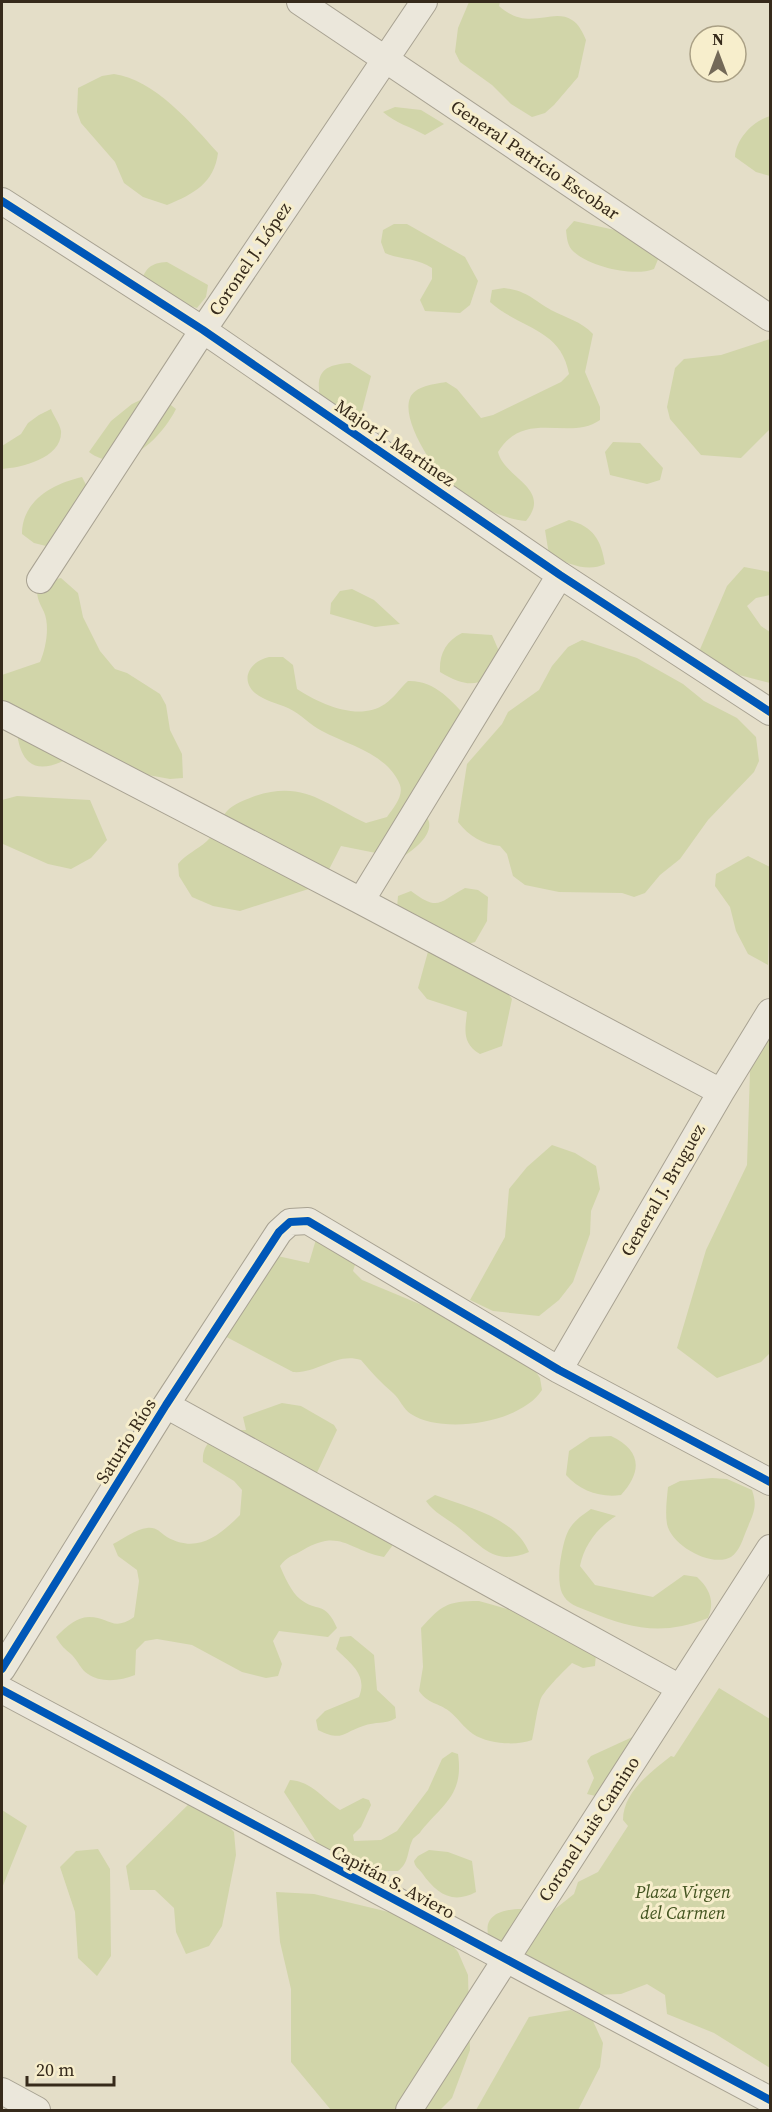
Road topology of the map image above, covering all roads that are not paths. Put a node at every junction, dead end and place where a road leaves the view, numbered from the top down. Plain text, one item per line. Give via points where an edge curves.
1 (300, 2) edge
2 (424, 2) edge
3 (386, 59) junction
4 (2, 201) edge
5 (771, 318) edge
6 (203, 330) junction
7 (560, 575) junction
8 (40, 580) dead end
9 (771, 712) edge
10 (2, 714) edge
11 (361, 900) junction
12 (771, 1012) edge
13 (720, 1092) junction
14 (559, 1370) junction
15 (166, 1405) junction
16 (771, 1482) edge
17 (771, 1548) edge
18 (2, 1669) edge
19 (680, 1688) junction
20 (2, 1690) edge
21 (505, 1959) junction
22 (2, 2091) edge
23 (771, 2100) edge
24 (37, 2110) edge
25 (409, 2110) edge

1 - 3 street, General Patricio Escobar
2 - 3 street, Coronel J. López
3 - 5 street, General Patricio Escobar
3 - 6 street, Coronel J. López
4 - 6 street, Major J. Martinez
6 - 7 street, Major J. Martinez
6 - 8 street, Coronel J. López
7 - 9 street, Major J. Martinez
7 - 11 street
10 - 11 street
11 - 13 street
12 - 13 street, General J. Bruguez
13 - 14 street, General J. Bruguez
14 - 15 street, Saturio Ríos via 308,1221 290,1222 279,1232
14 - 16 street
15 - 18 street, Saturio Ríos
15 - 19 street
17 - 19 street, Coronel Luis Camino
19 - 21 street, Coronel Luis Camino
20 - 21 street, Capitán S. Aviero
21 - 23 street, Capitán S. Aviero
21 - 25 street, Coronel Luis Camino
22 - 24 street

